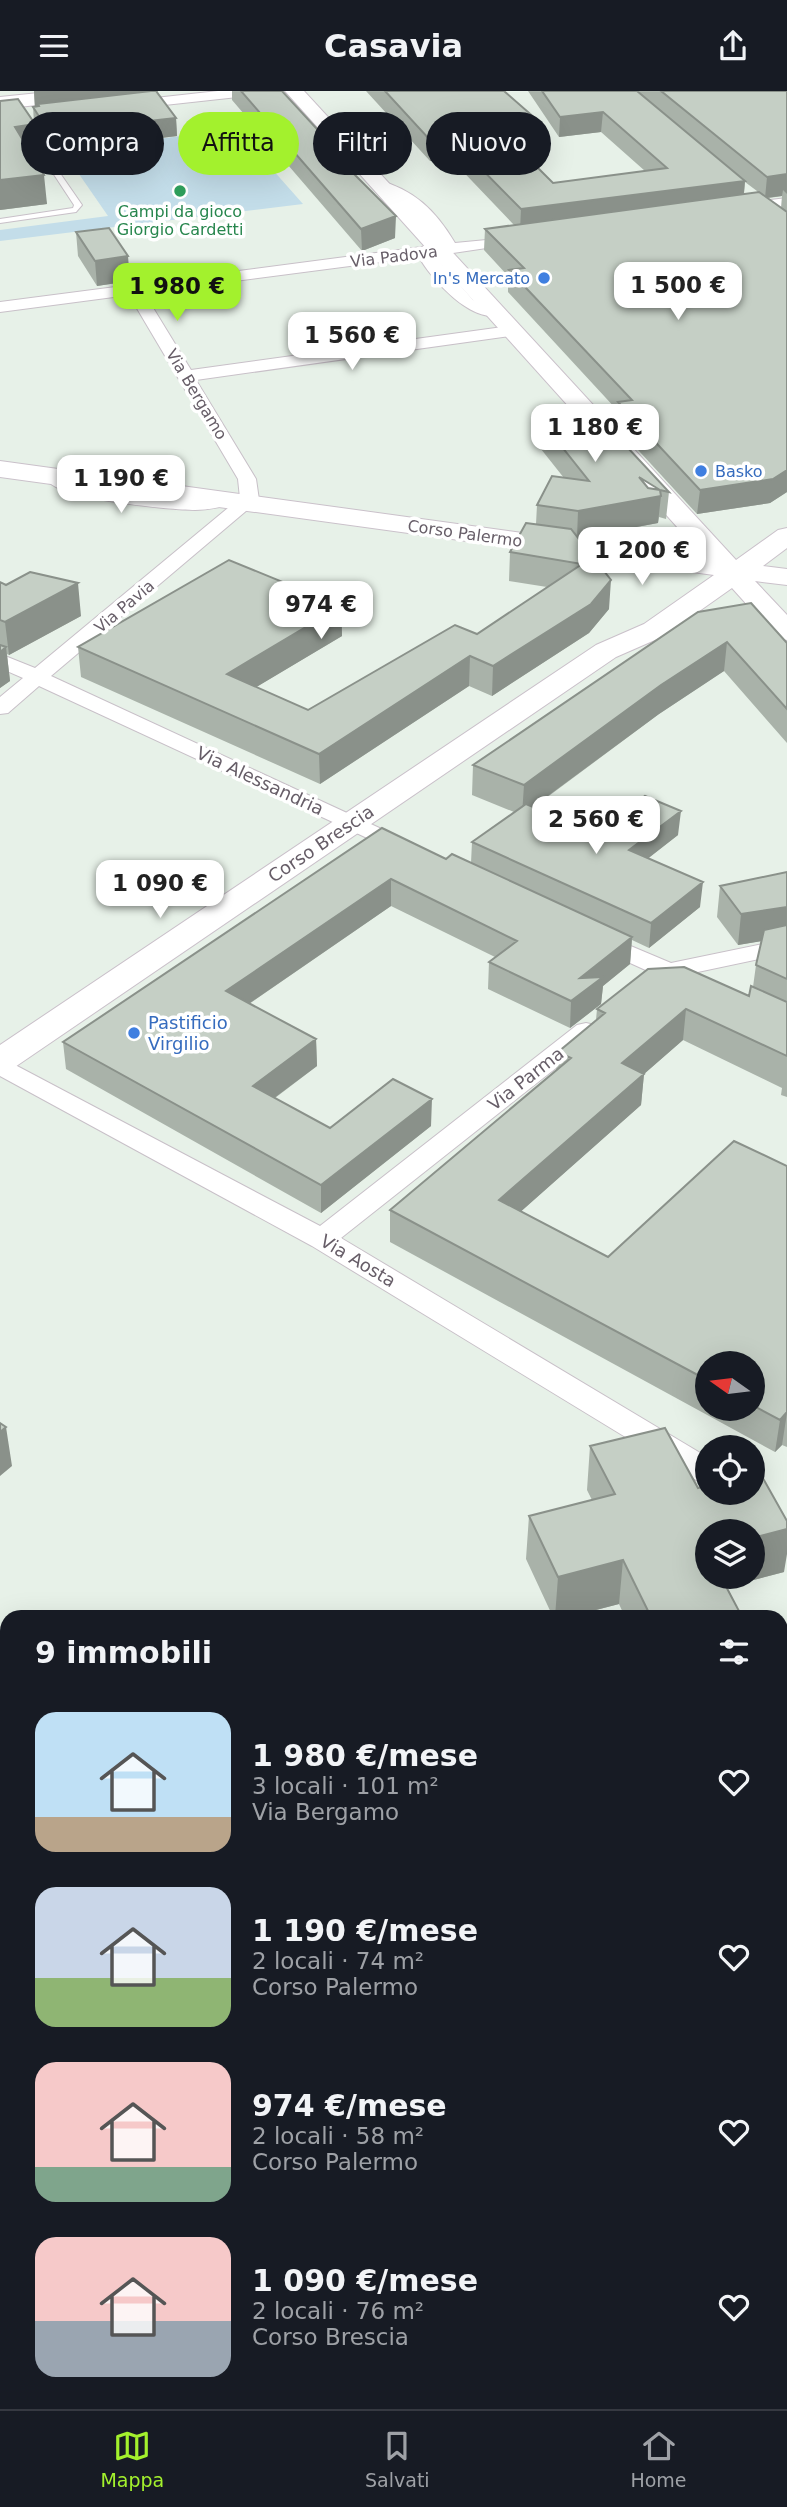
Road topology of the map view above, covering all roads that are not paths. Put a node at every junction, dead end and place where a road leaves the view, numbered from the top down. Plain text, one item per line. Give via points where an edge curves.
1 (224, 91) edge
2 (256, 91) edge
3 (294, 91) edge
4 (114, 99) edge
5 (184, 99) junction
6 (17, 114) edge
7 (746, 194) edge
8 (787, 203) edge
9 (761, 206) junction
10 (727, 211) edge
11 (777, 219) edge
12 (0, 221) edge
13 (543, 236) edge
14 (437, 251) junction
15 (134, 290) junction
16 (0, 307) edge
17 (510, 331) junction
18 (188, 376) junction
19 (0, 469) edge
20 (237, 501) junction
21 (787, 518) edge
22 (787, 536) edge
23 (727, 569) junction
24 (787, 577) edge
25 (787, 632) edge
26 (0, 660) edge
27 (40, 677) junction
28 (0, 708) edge
29 (351, 824) junction
30 (430, 861) edge
31 (578, 930) edge
32 (787, 946) edge
33 (664, 970) junction
34 (640, 989) edge
35 (715, 992) edge
36 (608, 1014) edge
37 (0, 1063) edge
38 (322, 1239) junction
39 (695, 1465) edge

1 - 5 street
2 - 5 street
3 - 14 main road
4 - 5 street
4 - 6 main road
6 - 12 lane via 78,205 76,210 62,213
7 - 9 street
8 - 9 street
9 - 10 street
9 - 11 street
13 - 14 street, Via Padova
14 - 15 street, Via Padova
14 - 17 main road
15 - 16 street, Via Padova
15 - 18 street, Via Bergamo
17 - 18 street
17 - 23 main road
18 - 20 street, Via Bergamo via 247,479
19 - 20 main road, Corso Palermo
20 - 23 main road, Corso Palermo
20 - 27 street, Via Pavia
21 - 23 main road, Corso Brescia
22 - 23 main road, Corso Brescia
23 - 24 main road, Corso Palermo
23 - 25 main road
23 - 29 main road, Corso Brescia via 654,630 606,651
26 - 27 street, Via Alessandria
27 - 28 street, Via Pavia
27 - 29 street, Via Alessandria
29 - 30 street, Via Alessandria
29 - 37 main road, Corso Brescia
31 - 33 street
32 - 33 street
33 - 34 street
33 - 35 street
36 - 38 street, Via Parma
37 - 38 street, Via Aosta
38 - 39 street, Via Aosta

